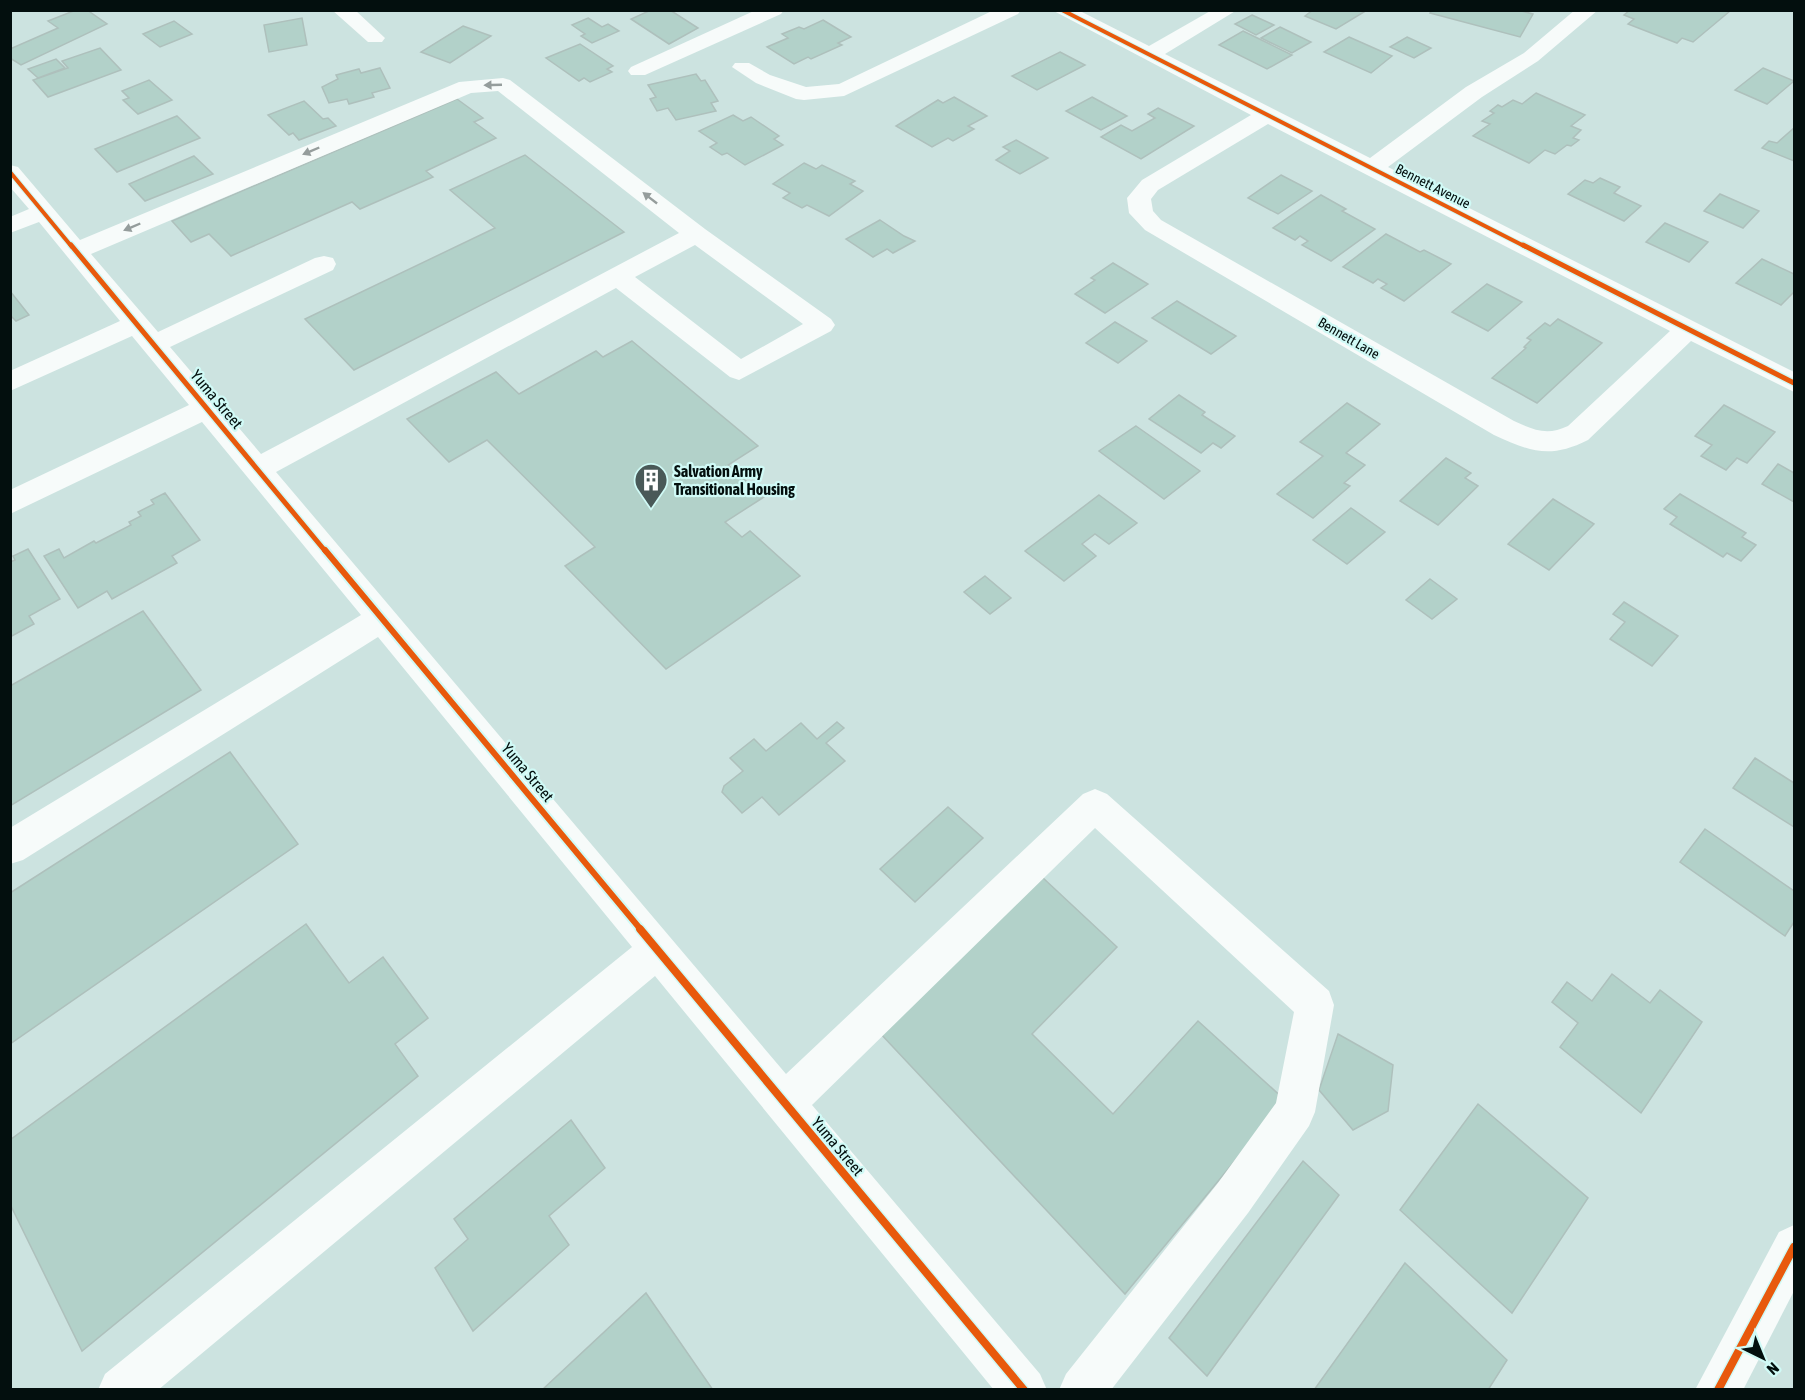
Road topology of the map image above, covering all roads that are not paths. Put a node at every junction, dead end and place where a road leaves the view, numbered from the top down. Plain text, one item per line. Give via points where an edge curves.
1 (342, 10) edge
2 (774, 10) edge
3 (1011, 10) edge
4 (1062, 10) edge
5 (1227, 10) edge
6 (1588, 10) edge
7 (375, 38) dead end
8 (1149, 55) junction
9 (742, 67) dead end
10 (638, 71) dead end
11 (1267, 115) junction
12 (1371, 168) junction
13 (10, 172) edge
14 (44, 212) junction
15 (10, 226) edge
16 (696, 234) junction
17 (76, 251) junction
18 (324, 264) dead end
19 (618, 276) junction
20 (1688, 329) junction
21 (145, 334) junction
22 (10, 382) edge
23 (1794, 383) edge
24 (207, 408) junction
25 (258, 469) junction
26 (10, 503) edge
27 (382, 618) junction
28 (10, 848) edge
29 (657, 950) junction
30 (784, 1104) junction
31 (1794, 1247) edge
32 (121, 1389) edge
33 (1024, 1389) edge
34 (1082, 1389) edge
35 (1718, 1389) edge

1 - 7 street
2 - 10 street
3 - 9 street via 844,90 804,93
4 - 8 street, Bennett Avenue
5 - 8 street
6 - 12 street via 1531,57 1474,92
8 - 11 street, Bennett Avenue
11 - 12 street, Bennett Avenue
11 - 20 street, Bennett Lane via 1150,185 1139,198 1141,213 1153,225 1504,428 1532,441 1559,444 1578,434
12 - 20 street, Bennett Avenue
13 - 14 street, Yuma Street
14 - 15 street
14 - 17 street, Yuma Street
16 -> 17 street via 503,84 466,87
16 - 19 street
16 - 19 street via 822,325 739,371
17 - 21 street, Yuma Street
18 - 21 street
19 - 25 street
20 - 23 street, Bennett Avenue
21 - 22 street
21 - 24 street, Yuma Street
24 - 25 street, Yuma Street
24 - 26 street
25 - 27 street, Yuma Street
27 - 28 street
27 - 29 street, Yuma Street
29 - 30 street, Yuma Street
29 - 32 street
30 - 33 street, Yuma Street
30 - 34 street via 1095,805 1315,1005 1295,1112 1233,1198
31 - 35 street

